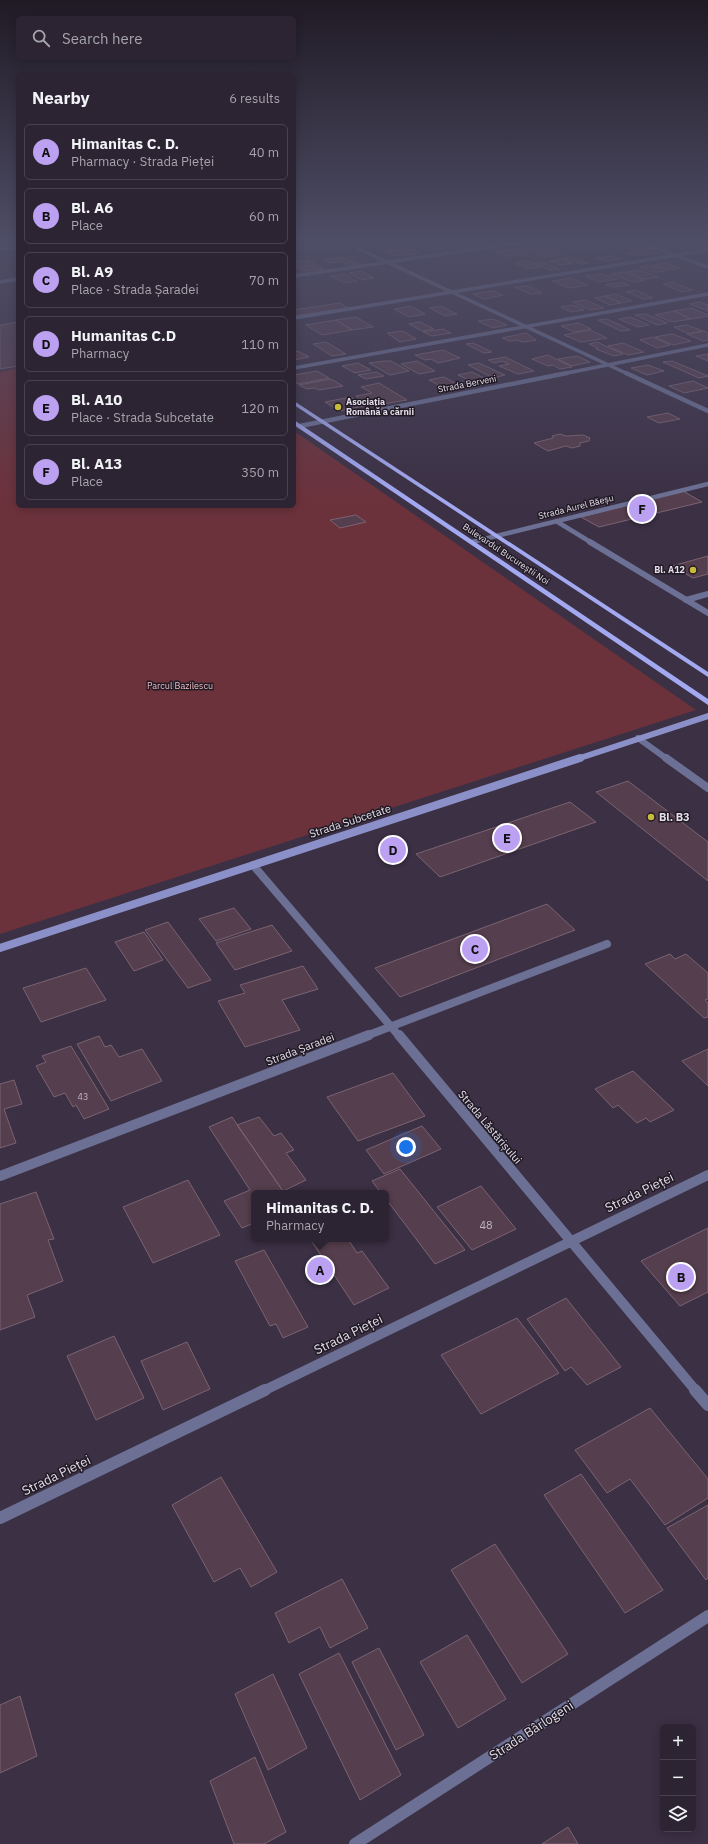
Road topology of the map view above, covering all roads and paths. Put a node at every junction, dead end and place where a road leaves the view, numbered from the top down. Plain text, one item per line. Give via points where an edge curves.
1 (513, 328) edge
2 (528, 328) edge
3 (708, 345) edge
4 (607, 365) junction
5 (296, 368) edge
6 (296, 404) edge
7 (707, 410) edge
8 (322, 421) junction
9 (297, 424) edge
10 (708, 484) edge
11 (556, 521) junction
12 (496, 535) junction
13 (472, 542) junction
14 (708, 594) edge
15 (686, 600) junction
16 (708, 613) edge
17 (708, 675) edge
18 (708, 703) edge
19 (708, 716) edge
20 (638, 738) junction
21 (708, 788) edge
22 (253, 865) junction
23 (607, 944) dead end
24 (0, 948) edge
25 (392, 1027) junction
26 (708, 1174) edge
27 (0, 1176) edge
28 (570, 1241) junction
29 (708, 1405) edge
30 (0, 1518) edge
31 (708, 1616) edge
32 (355, 1844) edge

1 - 5 street
2 - 4 street
3 - 4 street, Strada Berveni
4 - 7 street
4 - 8 street, Strada Berveni
6 - 8 main road, Bulevardul Bucureștii Noi
8 - 9 street, Strada Berveni
8 - 12 main road, Bulevardul Bucureștii Noi
9 - 13 main road, Bulevardul Bucureștii Noi
10 - 11 street, Strada Aurel Băeșu
11 - 12 street, Strada Aurel Băeșu
11 - 15 street
12 - 13 street, Strada Aurel Băeșu
12 - 17 main road, Bulevardul Bucureștii Noi
13 - 18 main road, Bulevardul Bucureștii Noi
14 - 15 street
15 - 16 street
19 - 20 street, Strada Subcetate
20 - 21 street
20 - 22 street, Strada Subcetate
22 - 24 street, Strada Subcetate
22 - 25 street, Strada Lăstărișului
23 - 25 street, Strada Șaradei
25 - 27 street, Strada Șaradei
25 - 28 street, Strada Lăstărișului
26 - 28 street, Strada Pieței
28 - 29 street, Strada Lăstărișului
28 - 30 street, Strada Pieței
31 - 32 street, Strada Bârlogeni

